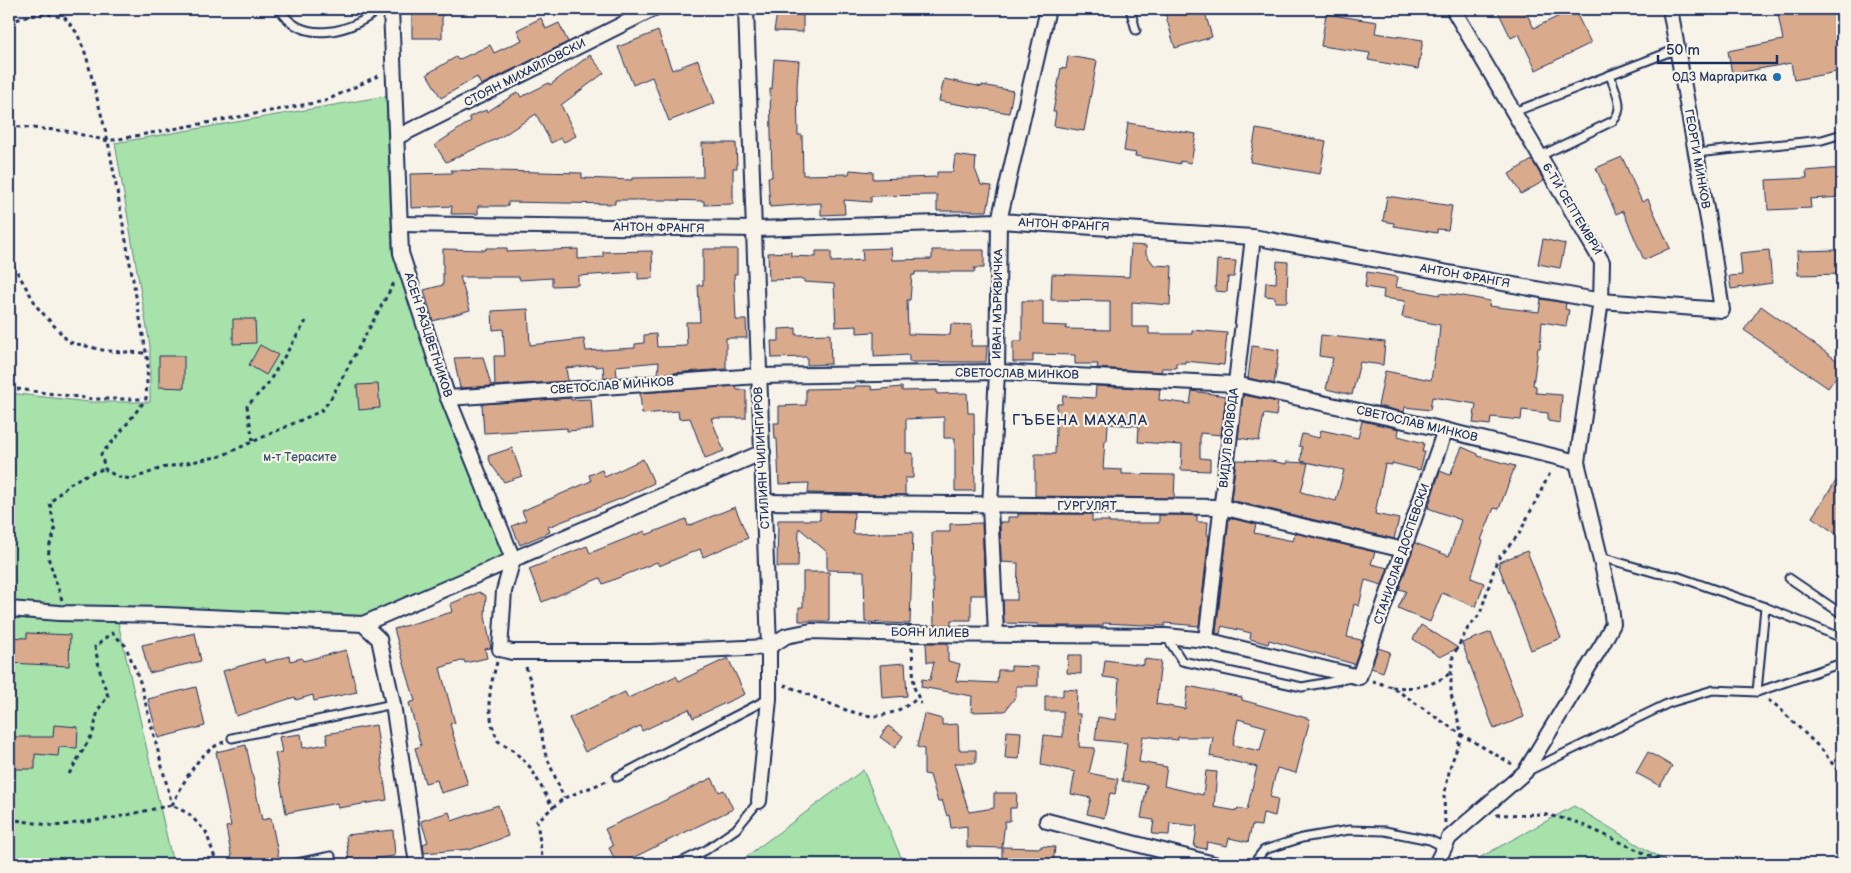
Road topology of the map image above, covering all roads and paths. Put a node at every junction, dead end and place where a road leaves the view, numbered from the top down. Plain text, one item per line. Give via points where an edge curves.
1 (280, 9) edge
2 (379, 9) edge
3 (391, 9) edge
4 (653, 9) edge
5 (746, 9) edge
6 (1048, 9) edge
7 (1130, 9) edge
8 (1453, 9) edge
9 (1670, 9) edge
10 (9, 22) edge
11 (1136, 30) dead end
12 (1677, 49) junction
13 (394, 68) junction
14 (1610, 75) junction
15 (1514, 112) junction
16 (9, 126) edge
17 (1842, 134) edge
18 (397, 137) junction
19 (108, 142) junction
20 (1696, 152) junction
21 (1540, 156) junction
22 (999, 222) junction
23 (400, 224) junction
24 (754, 229) junction
25 (1253, 237) junction
26 (9, 258) edge
27 (405, 263) junction
28 (1601, 301) junction
29 (1722, 310) joint
30 (306, 321) dead end
31 (146, 353) junction
32 (997, 372) junction
33 (758, 376) junction
34 (1235, 384) junction
35 (9, 388) edge
36 (448, 398) junction
37 (146, 399) junction
38 (1445, 430) junction
39 (253, 441) junction
40 (763, 452) junction
41 (1558, 458) junction
42 (1577, 462) junction
43 (105, 469) junction
44 (765, 502) junction
45 (990, 506) junction
46 (1221, 507) junction
47 (1404, 550) junction
48 (1601, 557) junction
49 (513, 559) junction
50 (1789, 578) dead end
51 (1765, 606) junction
52 (9, 609) edge
53 (59, 613) junction
54 (1842, 614) edge
55 (363, 624) junction
56 (911, 634) junction
57 (996, 634) junction
58 (1166, 636) junction
59 (1842, 638) edge
60 (1206, 640) junction
61 (769, 647) junction
62 (506, 651) junction
63 (1842, 663) edge
64 (1450, 673) junction
65 (1359, 677) junction
66 (769, 680) junction
67 (1392, 687) junction
68 (1757, 692) junction
69 (918, 698) junction
70 (769, 699) junction
71 (393, 704) junction
72 (920, 704) dead end
73 (1462, 734) junction
74 (232, 738) joint
75 (1525, 772) junction
76 (69, 774) dead end
77 (1842, 774) edge
78 (617, 777) joint
79 (564, 798) junction
80 (759, 801) joint
81 (172, 806) junction
82 (553, 808) junction
83 (1475, 816) junction
84 (9, 819) edge
85 (1047, 821) dead end
86 (1446, 842) junction
87 (217, 864) edge
88 (292, 864) edge
89 (332, 864) edge
90 (417, 864) edge
91 (543, 864) edge
92 (677, 864) edge
93 (1214, 864) edge
94 (1253, 864) edge
95 (1436, 864) edge
96 (1668, 864) edge

1 - 2 lane via 293,25 308,31 332,32 354,25
3 - 13 street, АСЕН РАЗЦВЕТНИКОВ
4 - 18 street, СТОЯН МИХАЙЛОВСКИ
5 - 24 street, СТИЛИЯН ЧИЛИНГИРОВ
6 - 22 street, ИВАН МЪРКВИЧКА
7 - 11 lane
8 - 15 street, 6-ТИ СЕПТЕМВРИ
9 - 12 street, ГЕОРГИ МИНКОВ
10 - 19 path via 48,14 65,18 77,33 86,55
12 - 14 lane
12 - 20 street, ГЕОРГИ МИНКОВ
13 - 18 street, АСЕН РАЗЦВЕТНИКОВ
13 - 19 path via 325,102
14 - 15 lane
14 - 21 lane via 1620,106 1618,116
15 - 21 street, 6-ТИ СЕПТЕМВРИ
16 - 19 path via 66,131
17 - 20 lane via 1822,140
18 - 23 street, АСЕН РАЗЦВЕТНИКОВ
19 - 31 path
20 - 29 street, ГЕОРГИ МИНКОВ
21 - 28 street, 6-ТИ СЕПТЕМВРИ via 1602,262
22 - 24 street, АНТОН ФРАНГЯ
22 - 25 street, АНТОН ФРАНГЯ
22 - 32 street, ИВАН МЪРКВИЧКА
23 - 24 street, АНТОН ФРАНГЯ
23 - 27 street, АСЕН РАЗЦВЕТНИКОВ via 401,253
24 - 33 street, СТИЛИЯН ЧИЛИНГИРОВ
25 - 28 street, АНТОН ФРАНГЯ
25 - 34 street, ВИДУЛ ВОЙВОДА
26 - 31 path via 38,308 69,342 107,351
27 - 36 street, АСЕН РАЗЦВЕТНИКОВ
27 - 39 path via 321,411
28 - 29 street, АНТОН ФРАНГЯ
28 - 42 street, 6-ТИ СЕПТЕМВРИ
30 - 39 path via 267,385 247,406
31 - 37 path
32 - 33 street, СВЕТОСЛАВ МИНКОВ
32 - 34 street, СВЕТОСЛАВ МИНКОВ
32 - 45 street, ИВАН МЪРКВИЧКА
33 - 36 street, СВЕТОСЛАВ МИНКОВ
33 - 40 street, СТИЛИЯН ЧИЛИНГИРОВ
34 - 38 street, СВЕТОСЛАВ МИНКОВ
34 - 46 street, ВИДУЛ ВОЙВОДА
35 - 37 path via 93,398
36 - 49 street, АСЕН РАЗЦВЕТНИКОВ
37 - 43 path via 101,454
38 - 41 street, СВЕТОСЛАВ МИНКОВ
38 - 47 street, СТАНИСЛАВ ДОСПЕВСКИ
39 - 43 path via 221,456 162,468 132,480 117,477
40 - 44 street, СТИЛИЯН ЧИЛИНГИРОВ
40 - 49 street
41 - 42 street, СВЕТОСЛАВ МИНКОВ
41 - 64 path via 1519,534 1497,560 1480,614 1468,628 1453,656
42 - 48 street
43 - 53 path via 87,473 50,503 56,532 48,557 62,599
44 - 45 street, ГУРГУЛЯТ
44 - 61 street, СТИЛИЯН ЧИЛИНГИРОВ
45 - 46 street, ГУРГУЛЯТ
45 - 57 street, ИВАН МЪРКВИЧКА
46 - 47 street, ГУРГУЛЯТ
46 - 60 street, ВИДУЛ ВОЙВОДА
47 - 65 street, СТАНИСЛАВ ДОСПЕВСКИ
48 - 51 lane via 1676,576
48 - 75 street via 1613,624
49 - 55 street
49 - 62 street via 504,591
50 - 54 lane
51 - 59 lane
51 - 68 lane
52 - 53 street
53 - 55 street
55 - 71 street via 379,639
56 - 57 street, БОЯН ИЛИЕВ
56 - 61 street, БОЯН ИЛИЕВ via 811,631 786,636
56 - 69 path via 914,687
57 - 58 street, БОЯН ИЛИЕВ
58 - 60 street, БОЯН ИЛИЕВ
58 - 65 lane via 1182,661 1302,687
60 - 65 street, БОЯН ИЛИЕВ
61 - 62 street, БОЯН ИЛИЕВ via 651,652
61 - 66 street, СТИЛИЯН ЧИЛИНГИРОВ
62 - 79 path via 526,666 545,752
62 - 82 path via 491,685 492,725 498,741 531,768
63 - 68 lane
64 - 67 path via 1428,685 1412,689
64 - 73 path
65 - 67 path
66 - 69 path via 843,709 873,716 906,707
66 - 70 street, СТИЛИЯН ЧИЛИНГИРОВ
67 - 73 path
68 - 75 lane via 1712,690 1669,703
68 - 77 path via 1777,706
69 - 72 path
70 - 78 lane
70 - 80 street, СТИЛИЯН ЧИЛИНГИРОВ
71 - 74 lane
71 - 90 street
73 - 75 path
73 - 86 path via 1444,797
74 - 81 path via 216,744 202,758 186,777
75 - 83 street
76 - 81 path via 93,733 98,710 108,696 95,647 112,633 125,645 140,678
78 - 79 path
79 - 82 path
80 - 92 lane, СТИЛИЯН ЧИЛИНГИРОВ via 736,829 706,850
81 - 84 path via 55,826
81 - 87 path via 190,814 206,832
82 - 91 path via 537,821
83 - 86 street
83 - 96 path via 1543,814 1574,821
85 - 93 street
86 - 94 lane via 1385,831 1349,830 1302,838 1264,850
86 - 95 street
88 - 89 lane via 331,856

